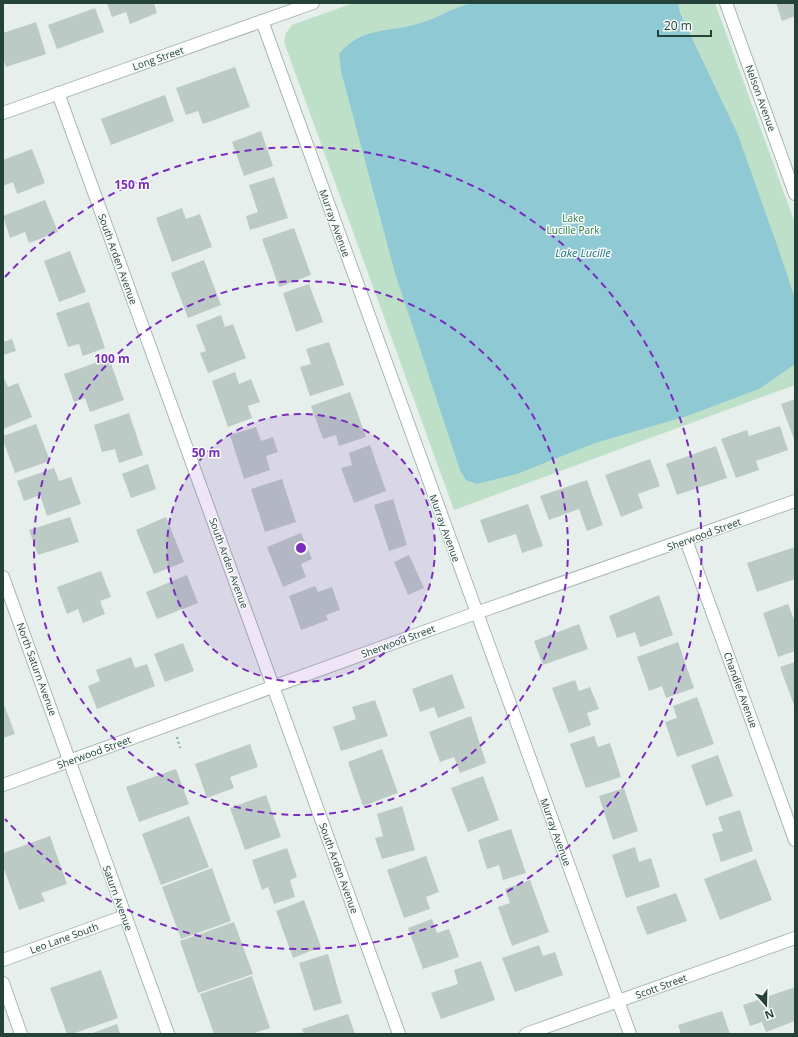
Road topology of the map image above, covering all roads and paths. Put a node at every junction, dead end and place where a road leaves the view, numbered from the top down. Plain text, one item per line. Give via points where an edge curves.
1 (313, 3) edge
2 (726, 3) edge
3 (262, 21) junction
4 (58, 93) junction
5 (3, 113) edge
6 (795, 194) edge
7 (795, 501) edge
8 (686, 540) junction
9 (3, 577) edge
10 (476, 613) junction
11 (274, 687) junction
12 (70, 761) junction
13 (3, 785) edge
14 (795, 840) edge
15 (125, 916) junction
16 (795, 938) edge
17 (3, 960) edge
18 (3, 983) edge
19 (618, 1002) junction
20 (21, 1034) edge
21 (168, 1034) edge
22 (399, 1034) edge
23 (526, 1034) edge
24 (630, 1034) edge

1 - 3 street, Long Street
2 - 6 street, Nelson Avenue
3 - 4 street, Long Street
3 - 10 street, Murray Avenue
4 - 5 street, Long Street
4 - 11 street, South Arden Avenue
7 - 8 street, Sherwood Street
8 - 10 street, Sherwood Street
8 - 14 street, Chandler Avenue
9 - 12 street, North Saturn Avenue
10 - 11 street, Sherwood Street
10 - 19 street, Murray Avenue
11 - 12 street, Sherwood Street
11 - 22 street, South Arden Avenue
12 - 13 street, Sherwood Street
12 - 15 street, Saturn Avenue
15 - 17 street, Leo Lane South
15 - 21 street, Saturn Avenue
16 - 19 street, Scott Street
18 - 20 street
19 - 23 street, Scott Street
19 - 24 street, Murray Avenue

